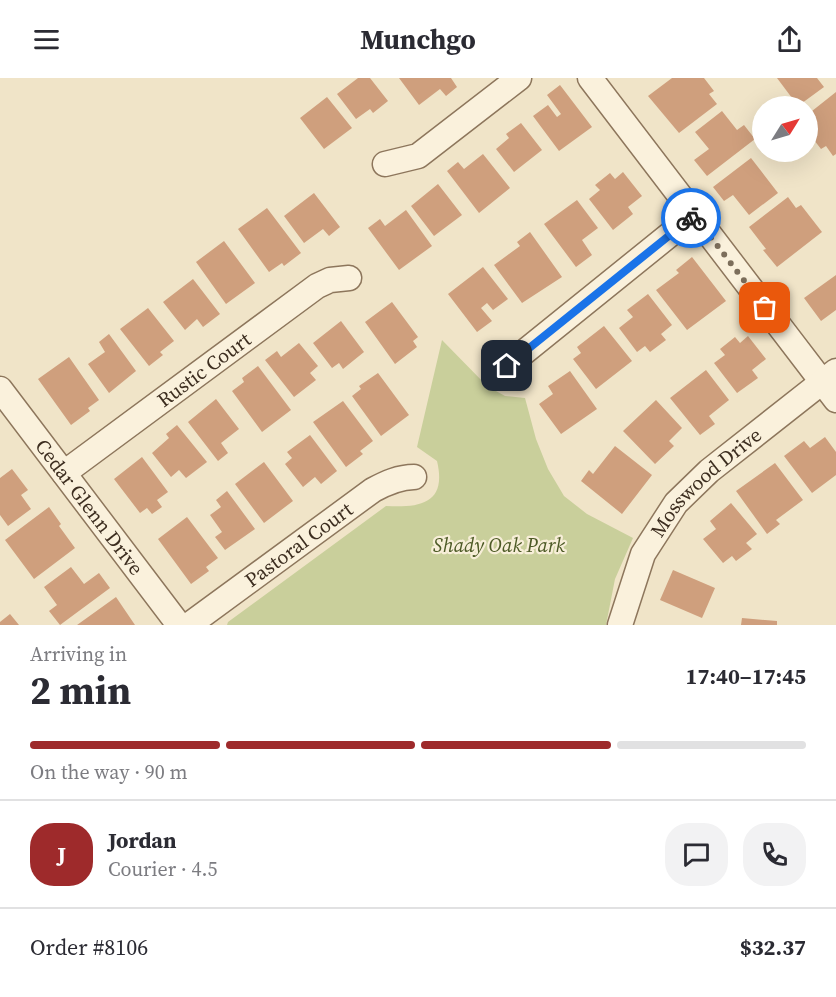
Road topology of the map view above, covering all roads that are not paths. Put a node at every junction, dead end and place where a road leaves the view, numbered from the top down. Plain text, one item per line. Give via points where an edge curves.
1 (519, 78) edge
2 (590, 78) edge
3 (384, 165) dead end
4 (694, 215) junction
5 (349, 278) dead end
6 (507, 366) dead end
7 (831, 384) edge
8 (0, 389) edge
9 (64, 473) junction
10 (414, 477) dead end
11 (179, 625) edge
12 (189, 625) edge
13 (620, 625) edge

1 - 3 street via 418,156
2 - 4 street
4 - 6 street
4 - 7 street
5 - 9 street, Rustic Court via 317,286
7 - 13 street, Mosswood Drive via 709,471 676,503 643,554
8 - 9 street, Cedar Glenn Drive
9 - 11 street, Cedar Glenn Drive
10 - 12 street, Pastoral Court via 373,490

